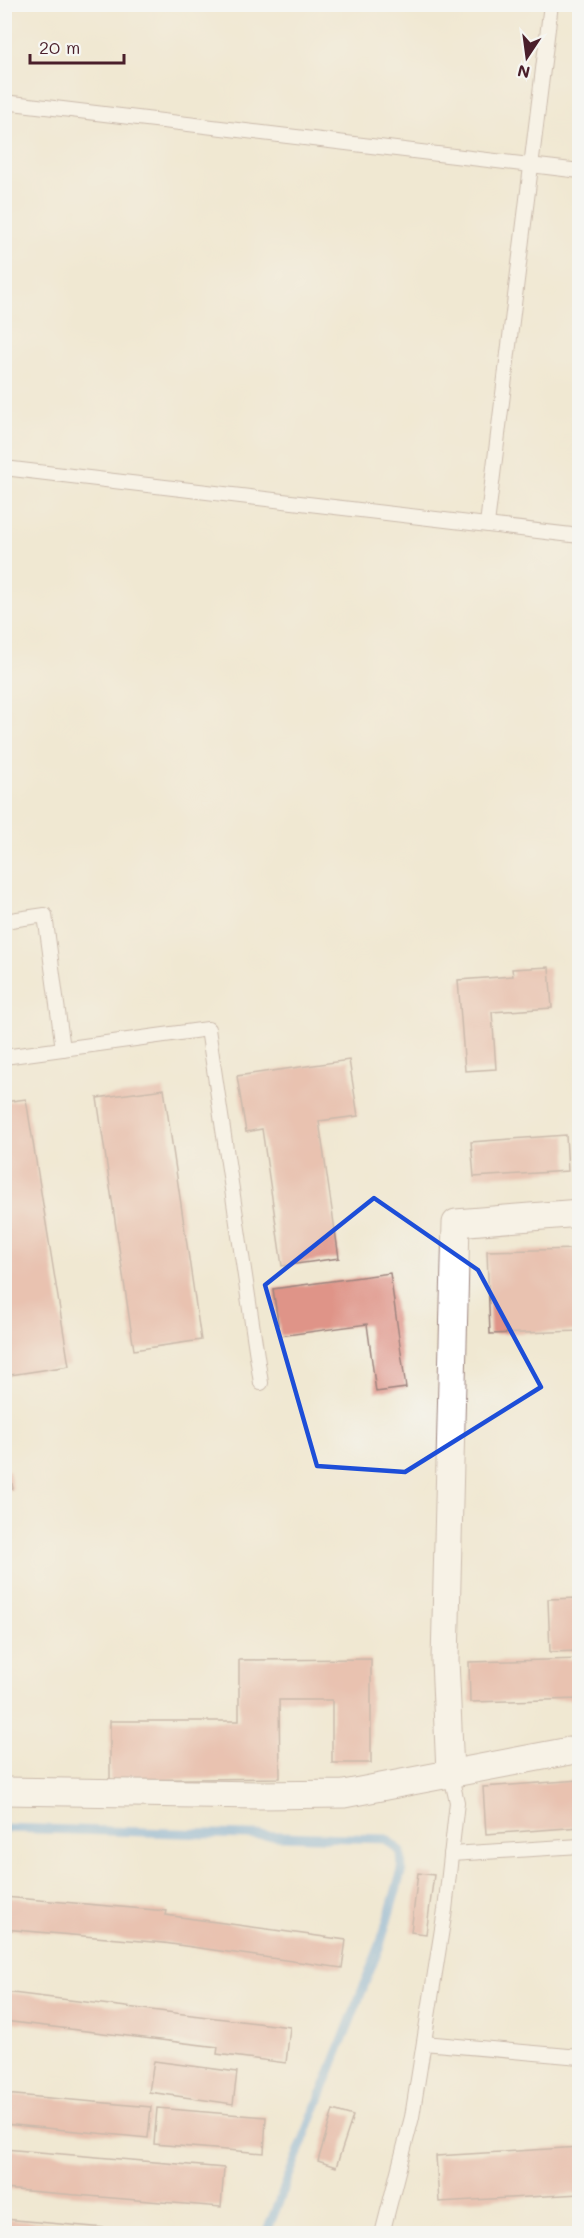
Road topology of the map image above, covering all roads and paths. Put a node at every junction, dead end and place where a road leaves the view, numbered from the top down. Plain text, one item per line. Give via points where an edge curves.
1 (551, 4) edge
2 (4, 102) edge
3 (531, 165) junction
4 (579, 171) edge
5 (4, 468) edge
6 (487, 524) junction
7 (579, 536) edge
8 (4, 921) edge
9 (63, 1049) junction
10 (4, 1057) edge
11 (579, 1213) edge
12 (261, 1383) dead end
13 (579, 1749) edge
14 (450, 1772) junction
15 (4, 1791) edge
16 (579, 1846) edge
17 (451, 1854) junction
18 (424, 2043) junction
19 (579, 2057) edge
20 (382, 2234) edge

1 - 3 lane
2 - 3 lane
3 - 4 lane
3 - 6 lane
5 - 6 lane
6 - 7 lane
8 - 9 lane via 45,915
9 - 10 lane
9 - 12 lane via 208,1029
11 - 14 street via 456,1223 445,1660
13 - 14 street
14 - 15 street via 344,1794
14 - 17 lane via 457,1802
16 - 17 lane
17 - 18 lane
18 - 19 lane
18 - 20 lane via 412,2117

